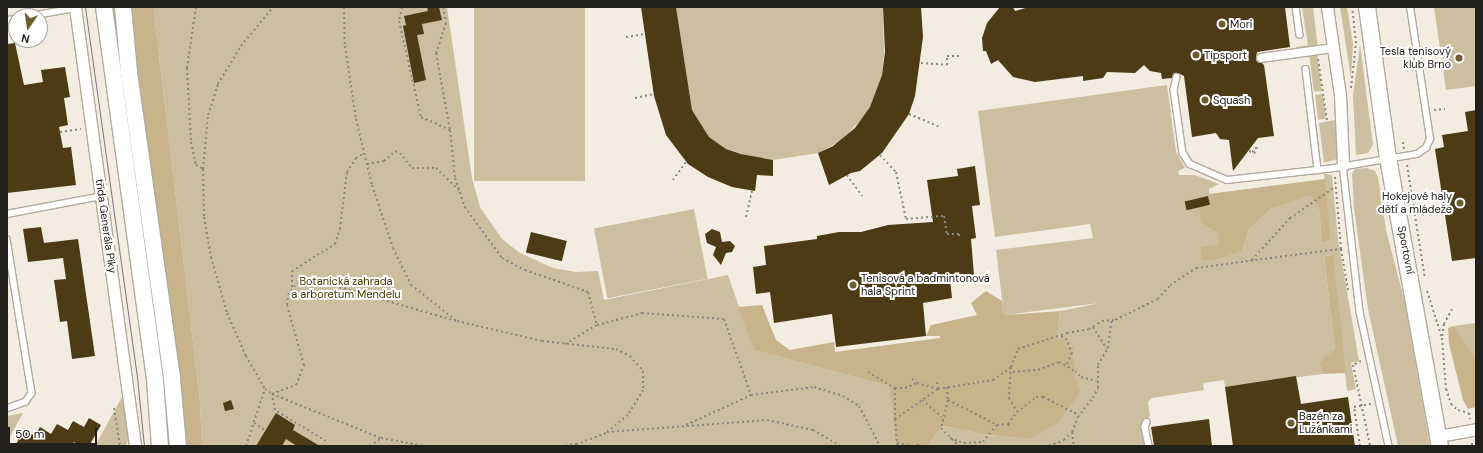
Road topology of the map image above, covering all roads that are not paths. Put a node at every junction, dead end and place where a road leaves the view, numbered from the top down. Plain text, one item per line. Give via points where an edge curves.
1 (104, 7) edge
2 (123, 7) edge
3 (1296, 7) edge
4 (1327, 7) edge
5 (1367, 7) edge
6 (1410, 7) edge
7 (75, 8) edge
8 (48, 13) edge
9 (1300, 35) dead end
10 (1333, 48) junction
11 (1261, 58) dead end
12 (1306, 69) dead end
13 (1177, 77) dead end
14 (1388, 158) junction
15 (1344, 165) junction
16 (1318, 170) junction
17 (102, 196) junction
18 (7, 214) edge
19 (7, 239) edge
20 (7, 410) edge
21 (1147, 422) dead end
22 (1474, 429) edge
23 (1439, 441) edge
24 (135, 446) edge
25 (160, 446) edge
26 (178, 446) edge
27 (1149, 446) edge
28 (1389, 446) edge

1 - 25 main road via 154,380
2 - 26 main road via 129,72 172,378
3 - 9 lane
4 - 10 street
5 - 14 main road, Sportovní
6 - 14 lane via 1430,138 1426,148 1417,154
7 - 8 lane
7 - 17 street, třída Generála Píky
10 - 11 street
10 - 15 street
12 - 16 lane
13 - 16 lane via 1174,90 1183,153 1190,164 1227,180
14 - 15 lane
14 - 23 main road, Sportovní
15 - 16 lane
15 - 28 lane via 1360,312
17 - 18 lane
17 - 24 street, třída Generála Píky
19 - 20 lane via 32,393 26,402
21 - 27 lane via 1145,427
22 - 23 street

